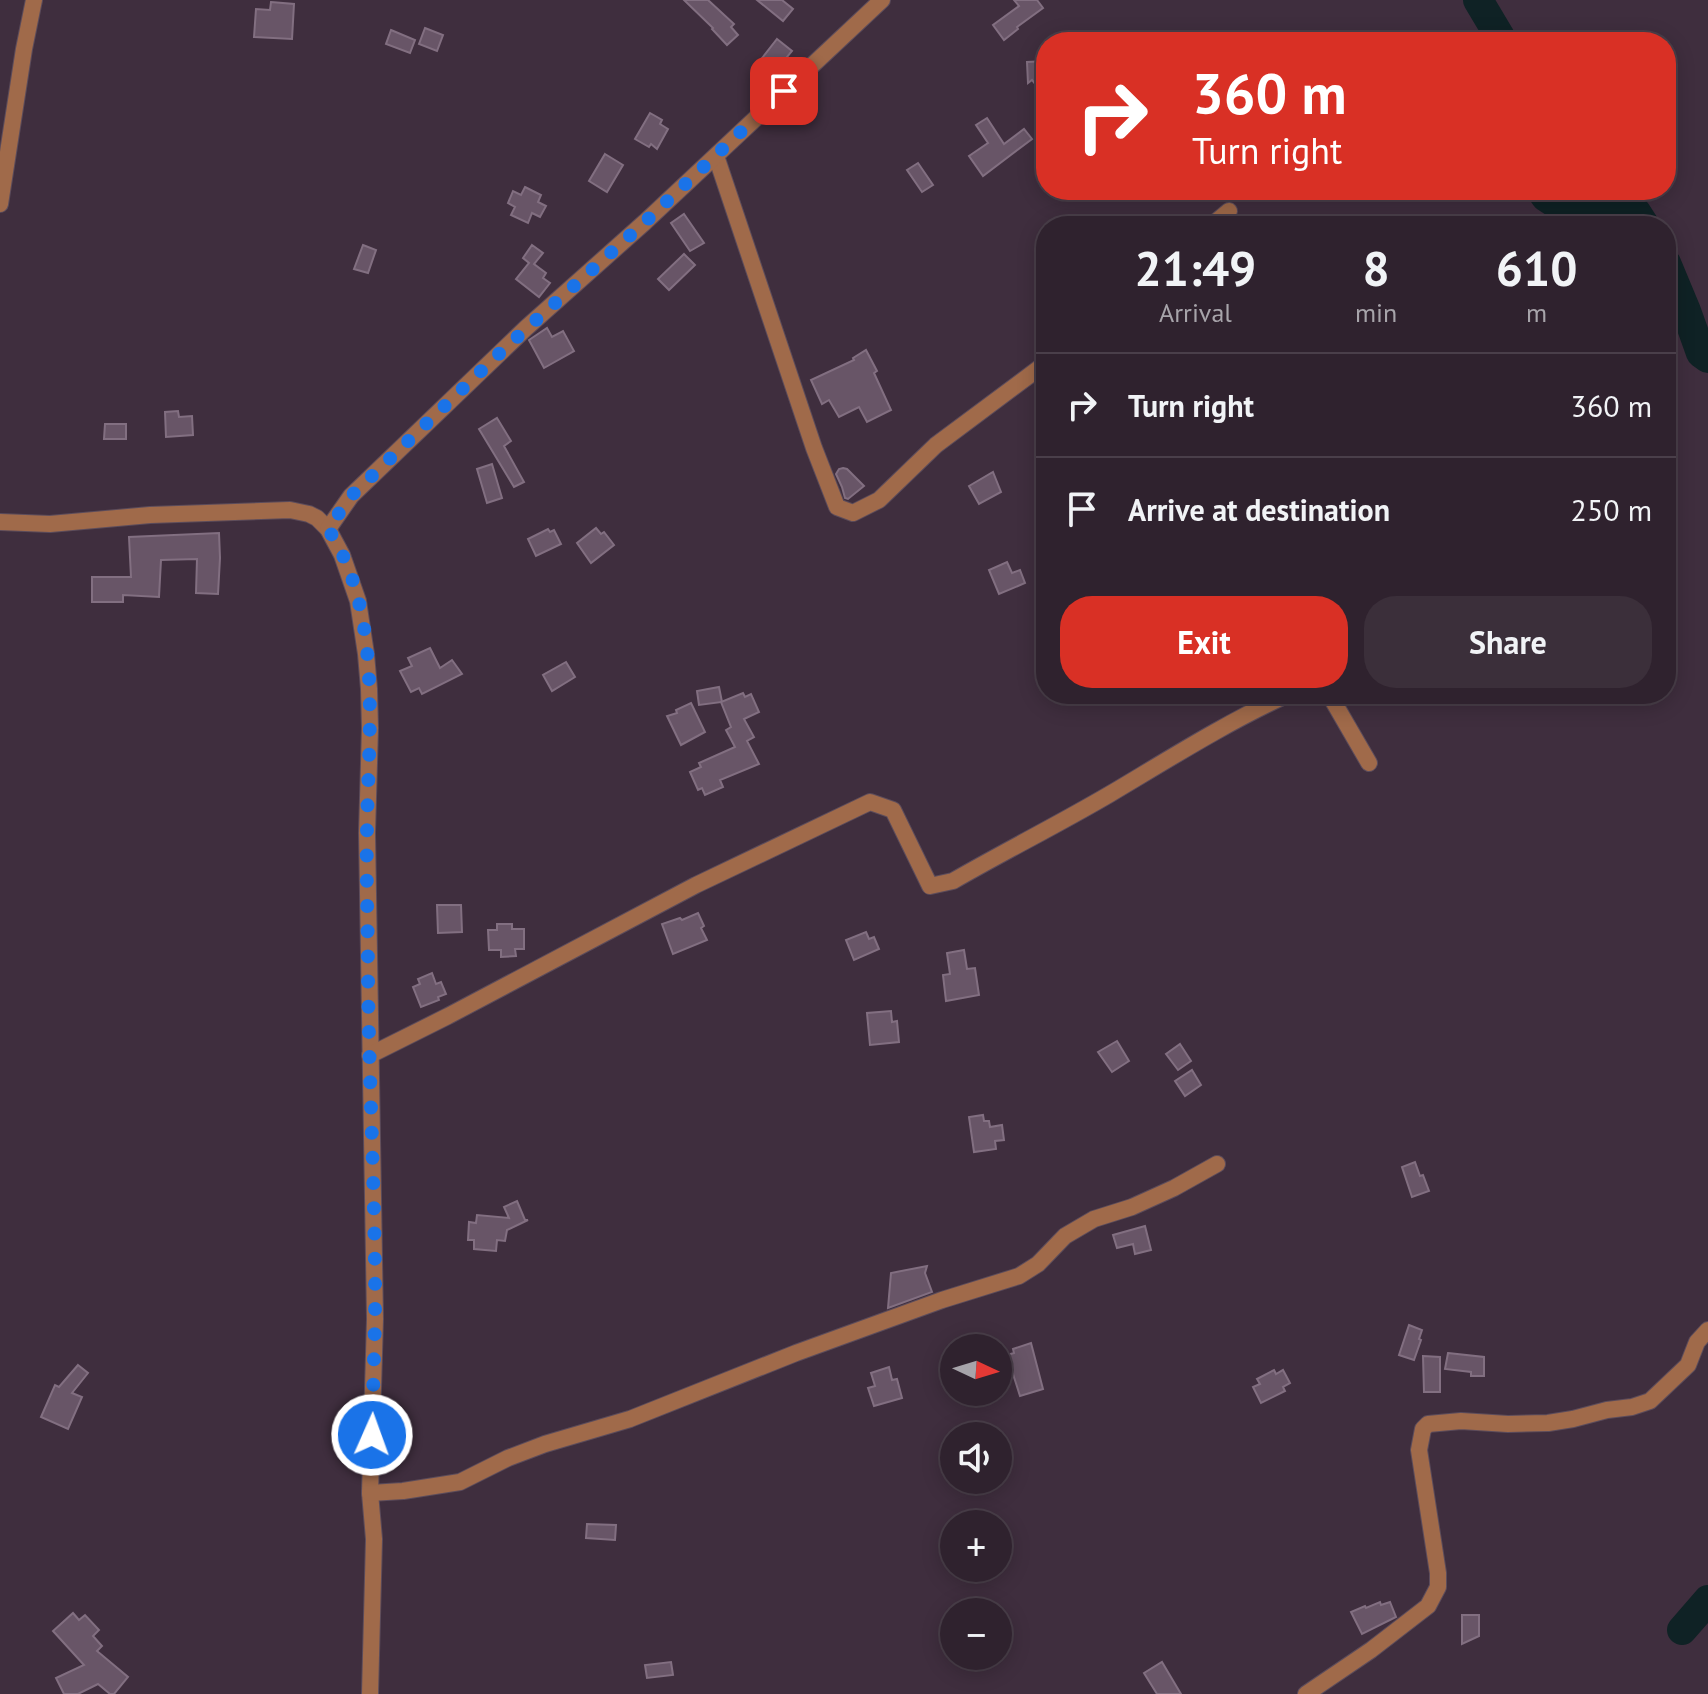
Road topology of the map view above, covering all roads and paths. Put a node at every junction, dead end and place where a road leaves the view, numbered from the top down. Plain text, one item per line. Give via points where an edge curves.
1 (34, 0) edge
2 (882, 0) edge
3 (716, 156) junction
4 (0, 204) edge
5 (1229, 211) dead end
6 (1223, 216) edge
7 (1036, 370) edge
8 (0, 522) edge
9 (328, 529) junction
10 (1267, 704) edge
11 (1335, 704) edge
12 (1369, 763) dead end
13 (370, 1055) junction
14 (1217, 1164) dead end
15 (1708, 1330) edge
16 (370, 1493) junction
17 (370, 1694) edge
18 (1306, 1694) edge

1 - 4 street
2 - 3 street
3 - 7 street via 837,507 853,513 879,500 936,445
3 - 9 street via 449,401 351,496
5 - 6 street
8 - 9 street via 50,524 290,510 309,514
9 - 13 street via 353,585 366,654
10 - 13 street via 953,881 930,886 893,810 870,802 696,885
11 - 12 street
13 - 16 street via 375,1319
14 - 16 street via 1132,1207 1094,1219 1065,1236 1019,1276 796,1353 630,1419 532,1449 460,1482
15 - 18 street via 1688,1365 1650,1401 1548,1423 1428,1424 1419,1450 1438,1573 1432,1601
16 - 17 street

